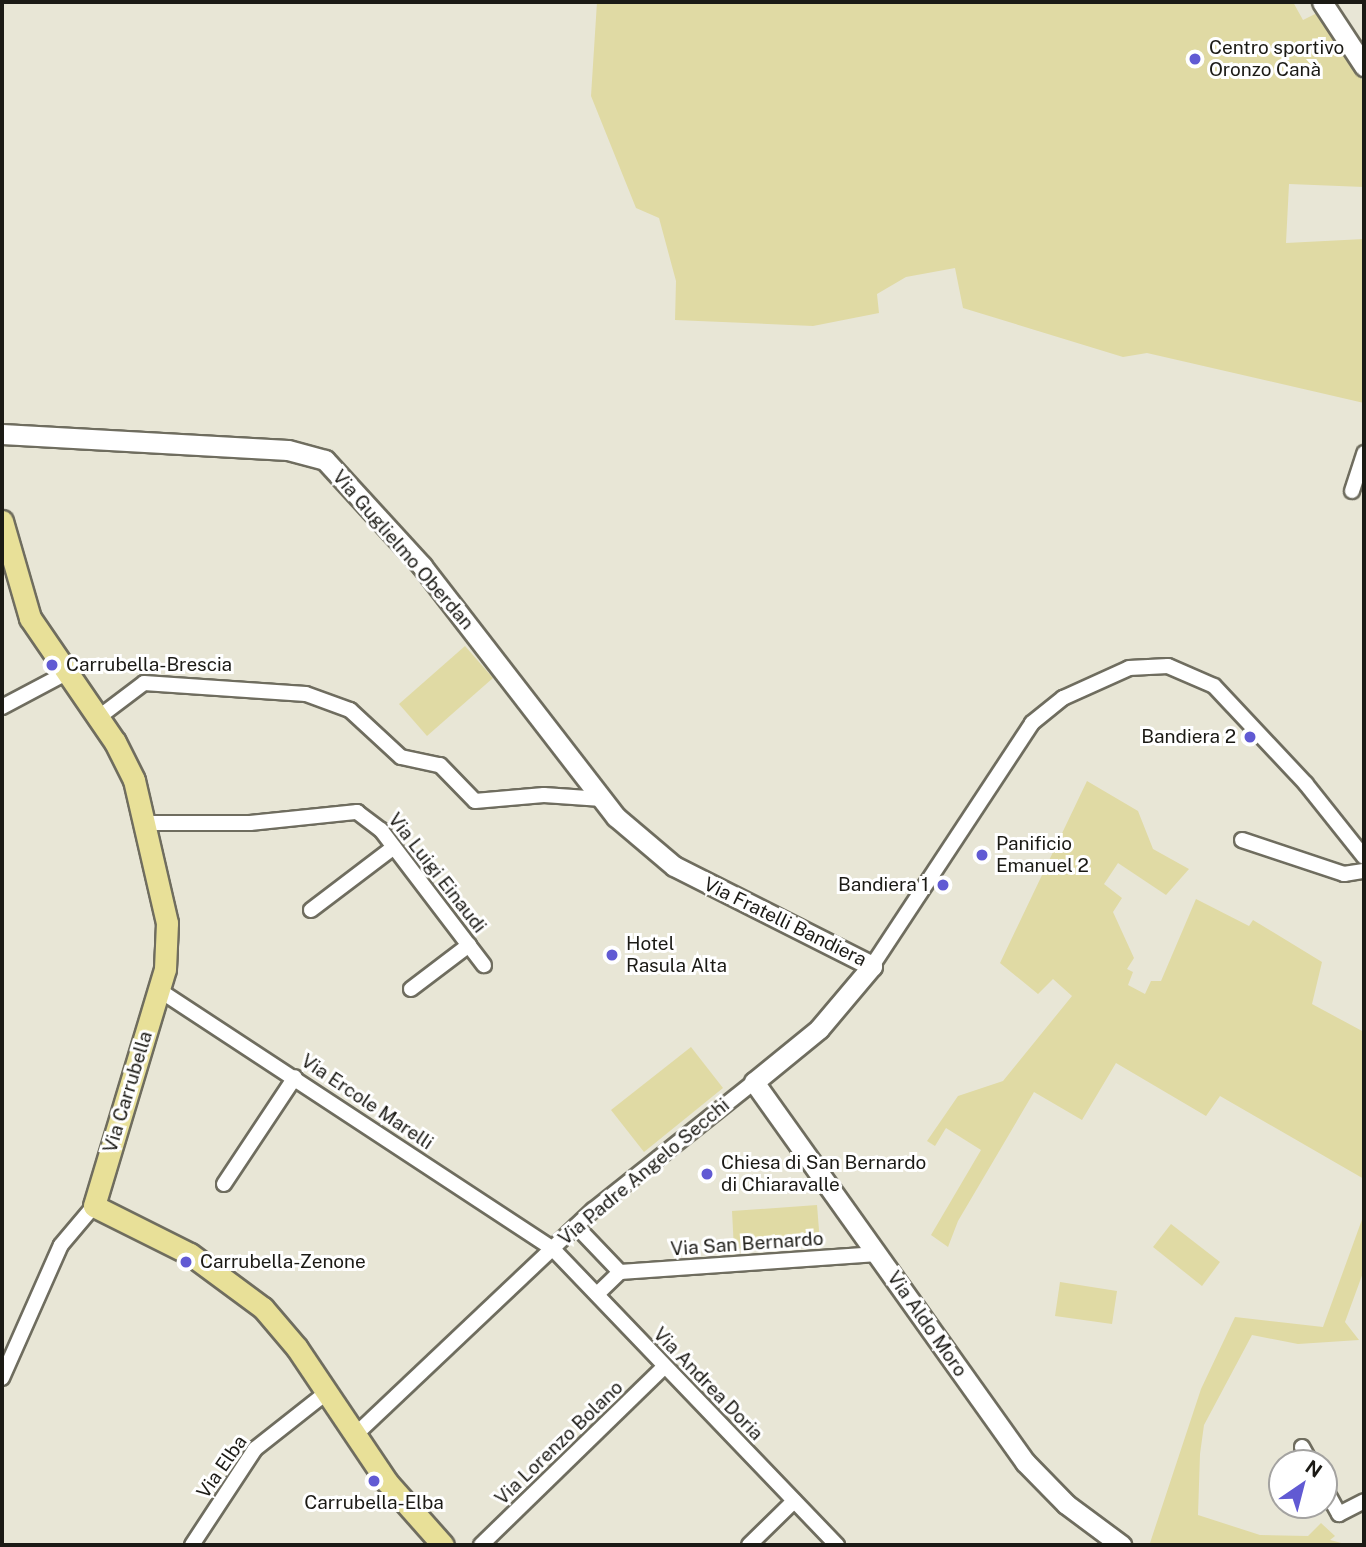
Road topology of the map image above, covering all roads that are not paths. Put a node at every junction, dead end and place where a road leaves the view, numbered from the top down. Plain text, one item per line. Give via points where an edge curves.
1 (1322, 2) edge
2 (1364, 66) edge
3 (2, 434) edge
4 (1364, 453) edge
5 (1352, 491) dead end
6 (2, 522) edge
7 (68, 673) junction
8 (2, 706) edge
9 (99, 716) junction
10 (601, 799) junction
11 (146, 823) junction
12 (1242, 839) dead end
13 (394, 847) junction
14 (1364, 857) edge
15 (1364, 871) edge
16 (311, 910) dead end
17 (469, 945) junction
18 (484, 965) dead end
19 (872, 966) junction
20 (411, 989) dead end
21 (159, 990) junction
22 (295, 1077) junction
23 (754, 1082) junction
24 (224, 1184) dead end
25 (94, 1206) junction
26 (576, 1226) junction
27 (552, 1248) junction
28 (877, 1254) junction
29 (620, 1272) junction
30 (597, 1294) junction
31 (664, 1367) junction
32 (2, 1378) edge
33 (326, 1394) junction
34 (354, 1436) junction
35 (1364, 1501) edge
36 (794, 1502) junction
37 (1338, 1512) edge
38 (192, 1545) edge
39 (443, 1545) edge
40 (481, 1545) edge
41 (748, 1545) edge
42 (837, 1545) edge
43 (1121, 1545) edge

1 - 2 street
3 - 10 street, Via Guglielmo Oberdan via 288,450 325,460 422,566
4 - 5 street
6 - 7 main road, Via Carrubella via 25,607
7 - 8 street
7 - 9 main road, Via Carrubella
9 - 10 street via 144,683 306,694 350,710 401,757 440,765 475,801 544,795
9 - 11 main road, Via Carrubella via 127,763
10 - 19 street, Via Fratelli Bandiera via 674,866
11 - 13 street, Via Luigi Einaudi via 250,823 357,812
11 - 21 main road, Via Carrubella via 168,940
12 - 15 street via 1344,874
13 - 16 street
13 - 17 street, Via Luigi Einaudi
14 - 19 street, Via Fratelli Bandiera via 1306,784 1214,686 1168,666 1129,668 1063,698 1032,723
17 - 18 street, Via Luigi Einaudi
17 - 20 street
19 - 23 street, Via Padre Angelo Secchi via 819,1029
21 - 22 street, Via Ercole Marelli
21 - 25 main road, Via Carrubella
22 - 24 street
22 - 27 street, Via Ercole Marelli
23 - 26 street, Via Padre Angelo Secchi
23 - 28 street, Via Aldo Moro
25 - 32 street via 61,1245
25 - 33 main road via 235,1283 282,1328
26 - 27 street, Via Padre Angelo Secchi
26 - 29 street
27 - 30 street, Via Andrea Doria
27 - 34 street, Via Padre Angelo Secchi
28 - 29 street, Via San Bernardo
28 - 43 street, Via Aldo Moro via 1025,1462 1066,1504
29 - 30 street
30 - 31 street, Via Andrea Doria
31 - 36 street, Via Andrea Doria
31 - 40 street, Via Lorenzo Bolano
33 - 34 main road
33 - 38 street, Via Elba via 255,1449
34 - 39 main road via 401,1501
35 - 37 street
36 - 41 street
36 - 42 street, Via Andrea Doria

